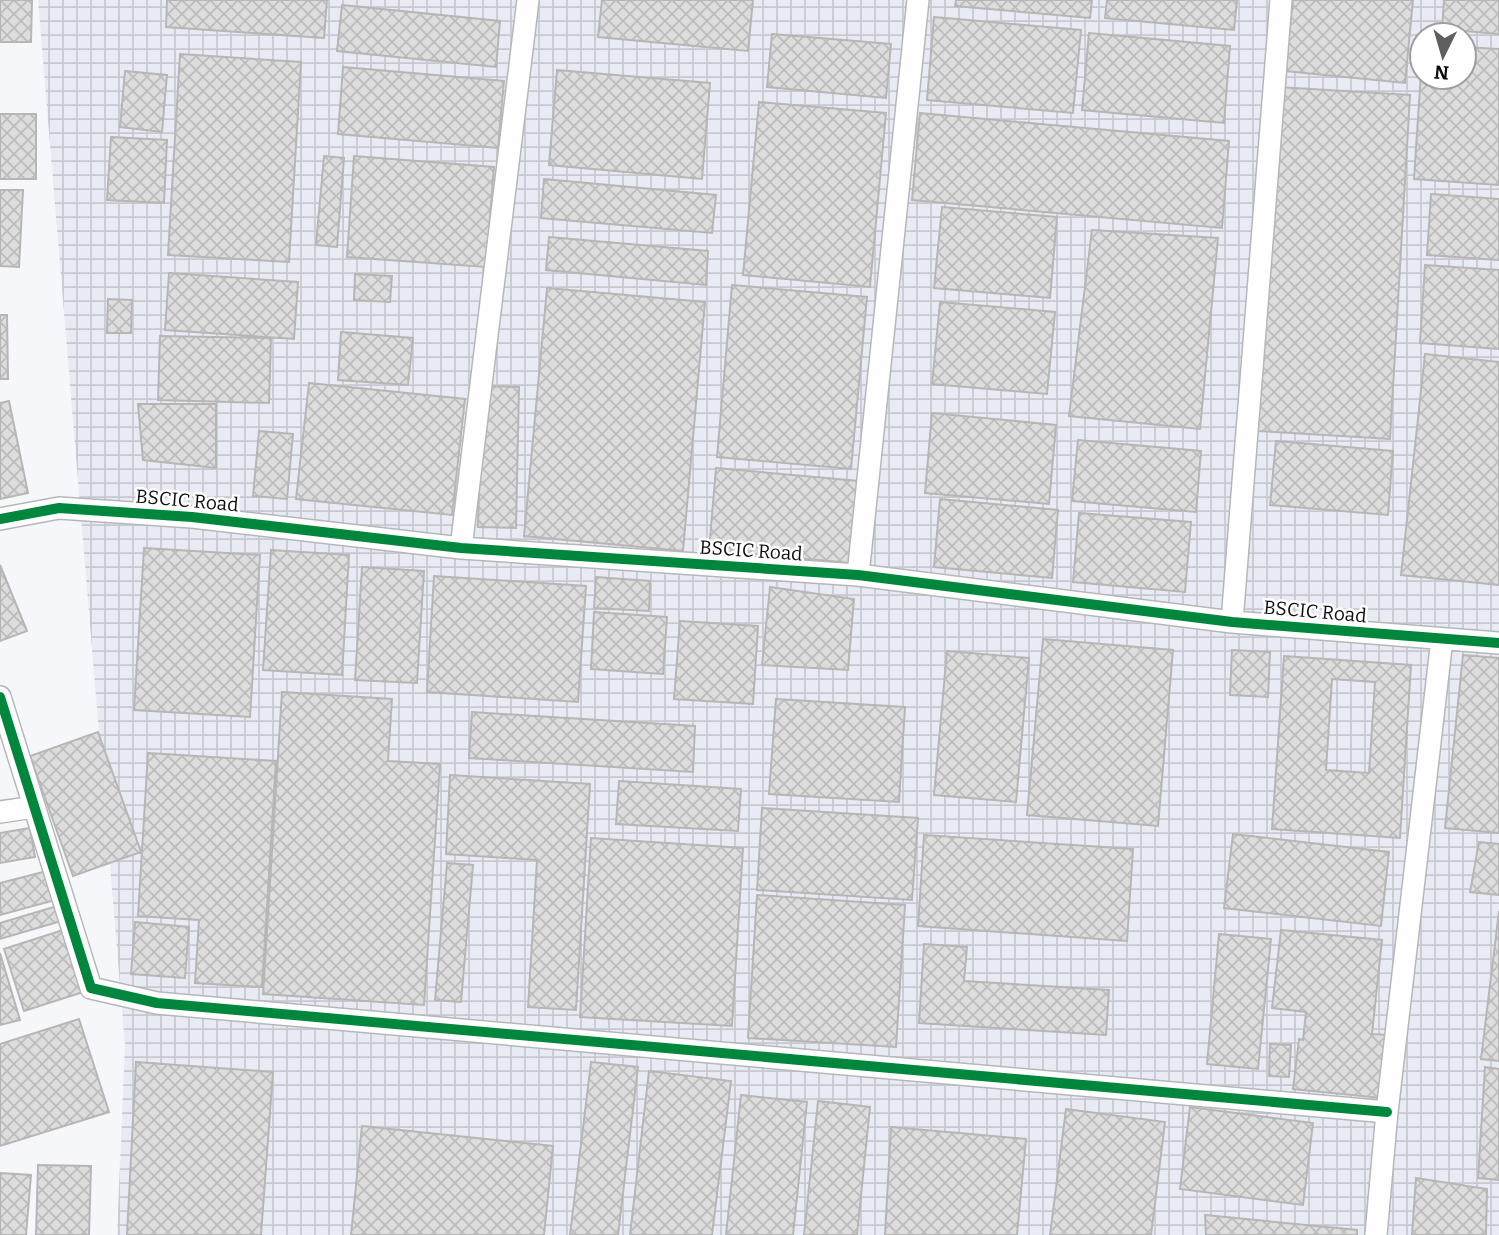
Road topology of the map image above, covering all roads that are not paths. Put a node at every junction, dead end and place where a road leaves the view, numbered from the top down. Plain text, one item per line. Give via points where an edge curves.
1 (528, 0) edge
2 (918, 0) edge
3 (1280, 0) edge
4 (0, 519) edge
5 (461, 548) junction
6 (858, 575) junction
7 (1232, 622) junction
8 (1441, 639) junction
9 (1499, 643) edge
10 (0, 697) edge
11 (34, 807) junction
12 (0, 812) edge
13 (1387, 1112) junction
14 (1376, 1235) edge

1 - 5 street
2 - 6 street
3 - 7 street
4 - 5 street, BSCIC Road via 59,508 166,515
5 - 6 street, BSCIC Road
6 - 7 street, BSCIC Road
7 - 8 street, BSCIC Road
8 - 9 street, BSCIC Road
8 - 13 street
10 - 11 street
11 - 12 street
11 - 13 street via 90,988 157,1003
13 - 14 street

